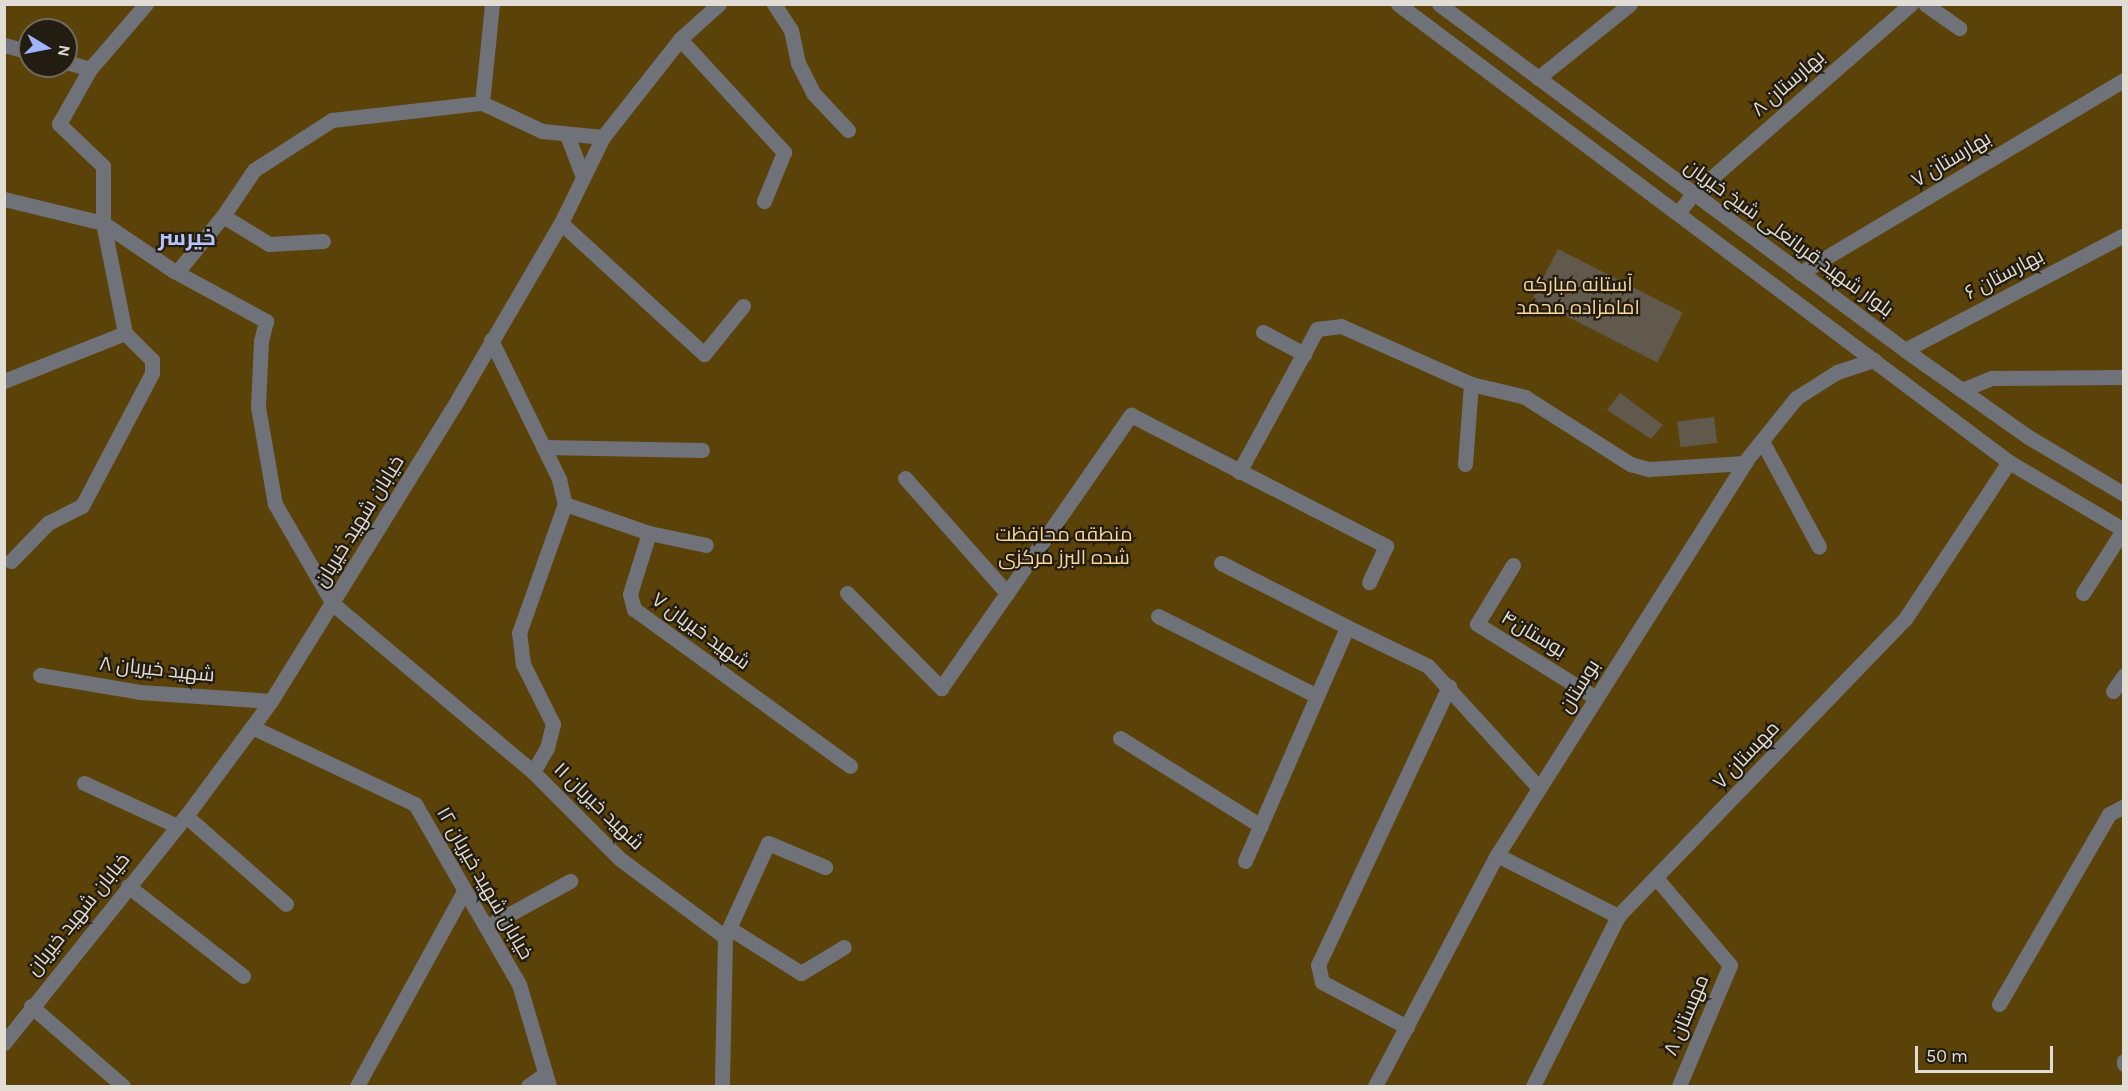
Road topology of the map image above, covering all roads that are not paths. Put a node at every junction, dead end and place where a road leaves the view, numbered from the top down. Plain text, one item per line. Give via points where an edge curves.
1 (146, 4) edge
2 (492, 4) edge
3 (719, 4) edge
4 (774, 4) edge
5 (1398, 4) edge
6 (1439, 4) edge
7 (1629, 4) edge
8 (1911, 4) edge
9 (1925, 4) edge
10 (1959, 28) dead end
11 (680, 39) junction
12 (78, 66) edge
13 (90, 69) junction
14 (1538, 78) junction
15 (2124, 80) edge
16 (482, 103) junction
17 (848, 130) dead end
18 (567, 135) junction
19 (603, 137) junction
20 (583, 177) junction
21 (1693, 194) junction
22 (4, 199) edge
23 (764, 201) dead end
24 (1678, 213) junction
25 (223, 216) junction
26 (103, 223) junction
27 (561, 223) junction
28 (2124, 235) edge
29 (323, 241) dead end
30 (177, 272) junction
31 (1800, 273) junction
32 (743, 306) dead end
33 (1263, 332) dead end
34 (125, 333) junction
35 (491, 340) junction
36 (1905, 350) junction
37 (1304, 354) junction
38 (1874, 360) junction
39 (2124, 377) edge
40 (4, 381) edge
41 (1471, 384) junction
42 (1962, 390) junction
43 (1762, 441) junction
44 (543, 447) junction
45 (702, 450) dead end
46 (2009, 462) junction
47 (1745, 463) junction
48 (1465, 464) dead end
49 (1239, 472) junction
50 (905, 478) dead end
51 (2124, 494) edge
52 (565, 504) junction
53 (2123, 530) edge
54 (650, 533) junction
55 (706, 545) dead end
56 (1819, 547) dead end
57 (11, 561) dead end
58 (1221, 563) dead end
59 (1513, 565) dead end
60 (1369, 582) dead end
61 (1007, 593) junction
62 (2082, 593) dead end
63 (847, 594) dead end
64 (333, 604) junction
65 (1158, 616) dead end
66 (1347, 627) junction
67 (40, 675) dead end
68 (2124, 675) edge
69 (1449, 686) junction
70 (2113, 691) dead end
71 (1317, 696) junction
72 (1596, 698) junction
73 (271, 700) junction
74 (252, 727) junction
75 (1120, 738) dead end
76 (850, 766) dead end
77 (533, 772) junction
78 (84, 783) dead end
79 (1539, 788) junction
80 (2124, 806) edge
81 (181, 821) junction
82 (1260, 826) junction
83 (1497, 855) junction
84 (1245, 861) dead end
85 (825, 867) dead end
86 (1657, 879) junction
87 (570, 881) dead end
88 (128, 886) junction
89 (464, 891) junction
90 (286, 904) dead end
91 (1618, 916) junction
92 (486, 927) junction
93 (727, 932) junction
94 (844, 947) dead end
95 (243, 976) dead end
96 (2000, 1004) dead end
97 (31, 1006) junction
98 (1407, 1027) junction
99 (4, 1043) edge
100 (547, 1080) edge
101 (123, 1086) edge
102 (357, 1086) edge
103 (528, 1086) edge
104 (722, 1086) edge
105 (1376, 1086) edge
106 (1533, 1086) edge
107 (1679, 1086) edge

1 - 13 street
2 - 16 street
3 - 11 street, خیابان شهید خیریان
4 - 17 street via 791,30 798,63 813,93
5 - 24 street
6 - 14 street, بلوار شهید قربانعلی شیخ خیریان
7 - 14 street
8 - 21 street, بهارستان ۸
9 - 10 street
11 - 19 street, خیابان شهید خیریان
11 - 23 street via 784,152
12 - 13 street
13 - 26 street via 59,124 103,166
14 - 21 street, بلوار شهید قربانعلی شیخ خیریان
15 - 31 street, بهارستان ۷
16 - 18 street via 542,131
16 - 25 street via 332,120 254,170
18 - 19 street
18 - 20 street
19 - 20 street, خیابان شهید خیریان
20 - 27 street, خیابان شهید خیریان
21 - 24 street, بهارستان ۸
21 - 31 street, بلوار شهید قربانعلی شیخ خیریان
22 - 26 street
24 - 38 street
25 - 29 street via 269,244
25 - 30 street
26 - 30 street
26 - 34 street
27 - 32 street via 704,354
27 - 35 street, خیابان شهید خیریان
28 - 36 street, بهارستان ۶
30 - 64 street, شهید خیریان ۱۱ via 266,321 261,341 258,407 275,504
31 - 36 street, بلوار شهید قربانعلی شیخ خیریان
33 - 37 street
34 - 40 street
34 - 57 street via 152,360 152,373 82,506 48,523
35 - 44 street
35 - 64 street, خیابان شهید خیریان
36 - 42 street, بلوار شهید قربانعلی شیخ خیریان
37 - 41 street via 1317,329 1341,326
37 - 49 street
38 - 43 street, بوستان via 1837,372 1796,398
38 - 46 street
39 - 42 street via 1992,378
41 - 47 street via 1525,397 1630,464 1649,469
41 - 48 street
42 - 51 street, بلوار شهید قربانعلی شیخ خیریان via 2027,436
43 - 47 street, بوستان
43 - 56 street
44 - 45 street
44 - 52 street via 559,479
46 - 53 street
46 - 86 street, مهستان ۷ via 1905,619
47 - 72 street, بوستان
49 - 60 street via 1386,546
49 - 61 street via 1131,414
50 - 61 street
52 - 54 street
52 - 77 street via 519,633 523,664 554,724 547,748
53 - 62 street
54 - 55 street
54 - 76 street, شهید خیریان ۷ via 630,594 634,609
58 - 66 street
59 - 72 street, بوستان۴ via 1477,624
61 - 63 street via 941,688
64 - 73 street, خیابان شهید خیریان
64 - 77 street, شهید خیریان ۱۱
65 - 71 street
66 - 69 street via 1428,666
66 - 71 street
67 - 73 street, شهید خیریان ۸ via 140,692
68 - 70 street
69 - 79 street
69 - 98 street via 1318,965 1322,982
71 - 82 street
72 - 79 street, بوستان
73 - 74 street, خیابان شهید خیریان
74 - 81 street, خیابان شهید خیریان
74 - 89 street, خیابان شهید خیریان ۱۲ via 415,804
75 - 82 street
77 - 93 street, شهید خیریان ۱۱ via 620,859
78 - 81 street
79 - 83 street, بوستان
80 - 96 street via 2109,814
81 - 88 street, خیابان شهید خیریان
81 - 90 street
82 - 84 street
83 - 91 street
83 - 98 street, بوستان
85 - 93 street via 768,843
86 - 91 street, مهستان ۷
86 - 107 street, مهستان ۸ via 1730,965
87 - 92 street
88 - 95 street
88 - 97 street, خیابان شهید خیریان
89 - 92 street, خیابان شهید خیریان ۱۲
89 - 102 street
91 - 106 street, مهستان ۷
92 - 100 street, خیابان شهید خیریان ۱۲ via 519,984
93 - 94 street, شهید خیریان ۱۱ via 801,973
93 - 104 street
97 - 99 street, خیابان شهید خیریان
97 - 101 street
98 - 105 street, بوستان
100 - 103 street

